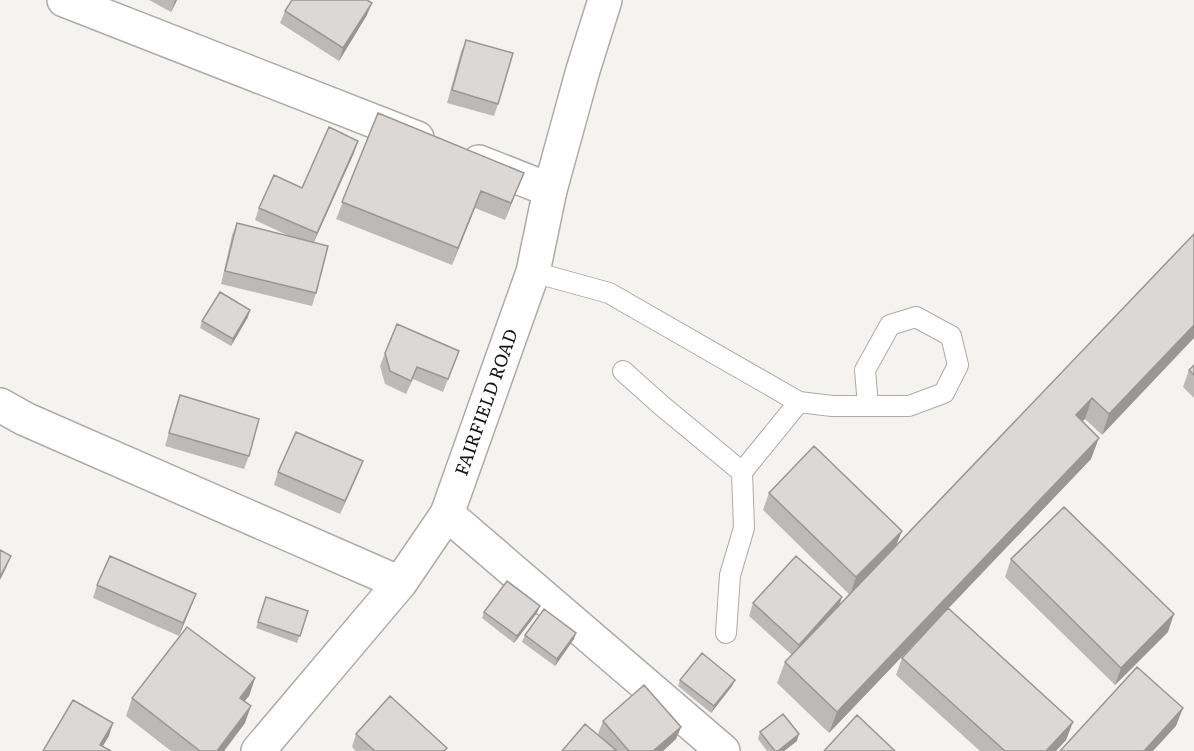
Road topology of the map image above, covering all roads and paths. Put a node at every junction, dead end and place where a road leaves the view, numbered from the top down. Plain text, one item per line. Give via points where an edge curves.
1 (64, 0) edge
2 (605, 0) edge
3 (550, 190) junction
4 (533, 272) junction
5 (623, 371) dead end
6 (799, 402) junction
7 (0, 405) edge
8 (868, 406) junction
9 (742, 472) junction
10 (447, 514) junction
11 (400, 583) junction
12 (726, 633) dead end
13 (274, 746) edge
14 (723, 751) edge

1 - 3 street
2 - 3 street, FAIRFIELD ROAD
3 - 4 street, FAIRFIELD ROAD
4 - 6 lane via 609,293
4 - 10 street, FAIRFIELD ROAD
5 - 9 lane
6 - 8 lane
6 - 9 lane
7 - 11 street
8 - 8 lane via 909,406 944,393 958,365 951,336 916,316 890,325 865,370
9 - 12 lane via 744,528 730,575
10 - 11 street, FAIRFIELD ROAD
10 - 14 street
11 - 13 street, FAIRFIELD ROAD

